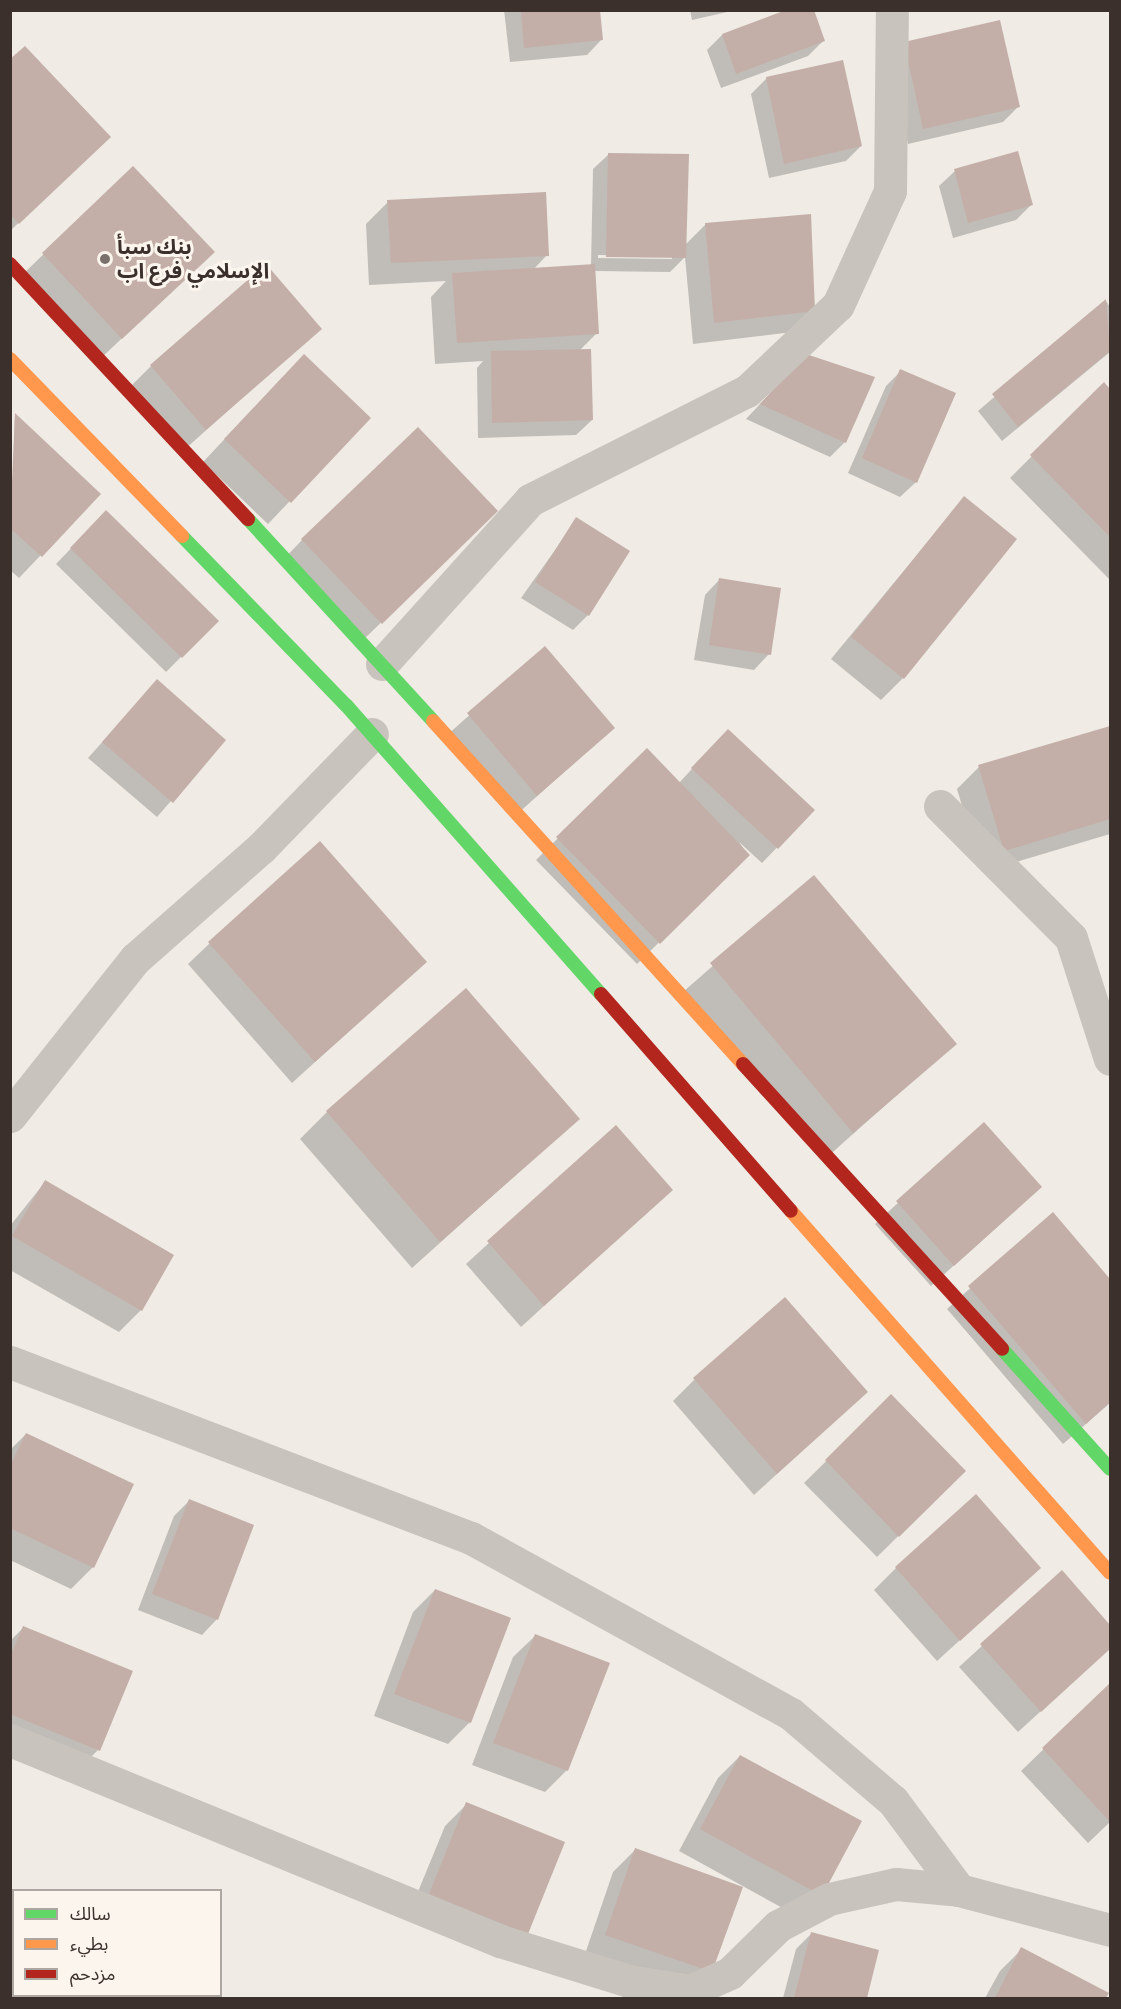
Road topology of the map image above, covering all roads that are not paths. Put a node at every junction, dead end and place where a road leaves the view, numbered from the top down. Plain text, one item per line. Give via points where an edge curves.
1 (892, 10) edge
2 (10, 264) edge
3 (10, 359) edge
4 (382, 664) junction
5 (372, 734) junction
6 (940, 806) dead end
7 (1110, 1059) edge
8 (10, 1116) edge
9 (10, 1362) edge
10 (1110, 1469) edge
11 (1110, 1573) edge
12 (10, 1740) edge
13 (959, 1890) junction
14 (1110, 1930) edge

1 - 4 street via 890,191 838,305 747,391 530,500
2 - 4 street
3 - 5 street
4 - 10 street
5 - 8 street via 261,848 135,959
5 - 11 street
6 - 7 street via 1071,938
9 - 13 street via 471,1538 780,1709 894,1801
12 - 13 street via 500,1941 629,1981 670,1988 690,1991 730,1973 778,1926 829,1899 896,1884
13 - 14 street

